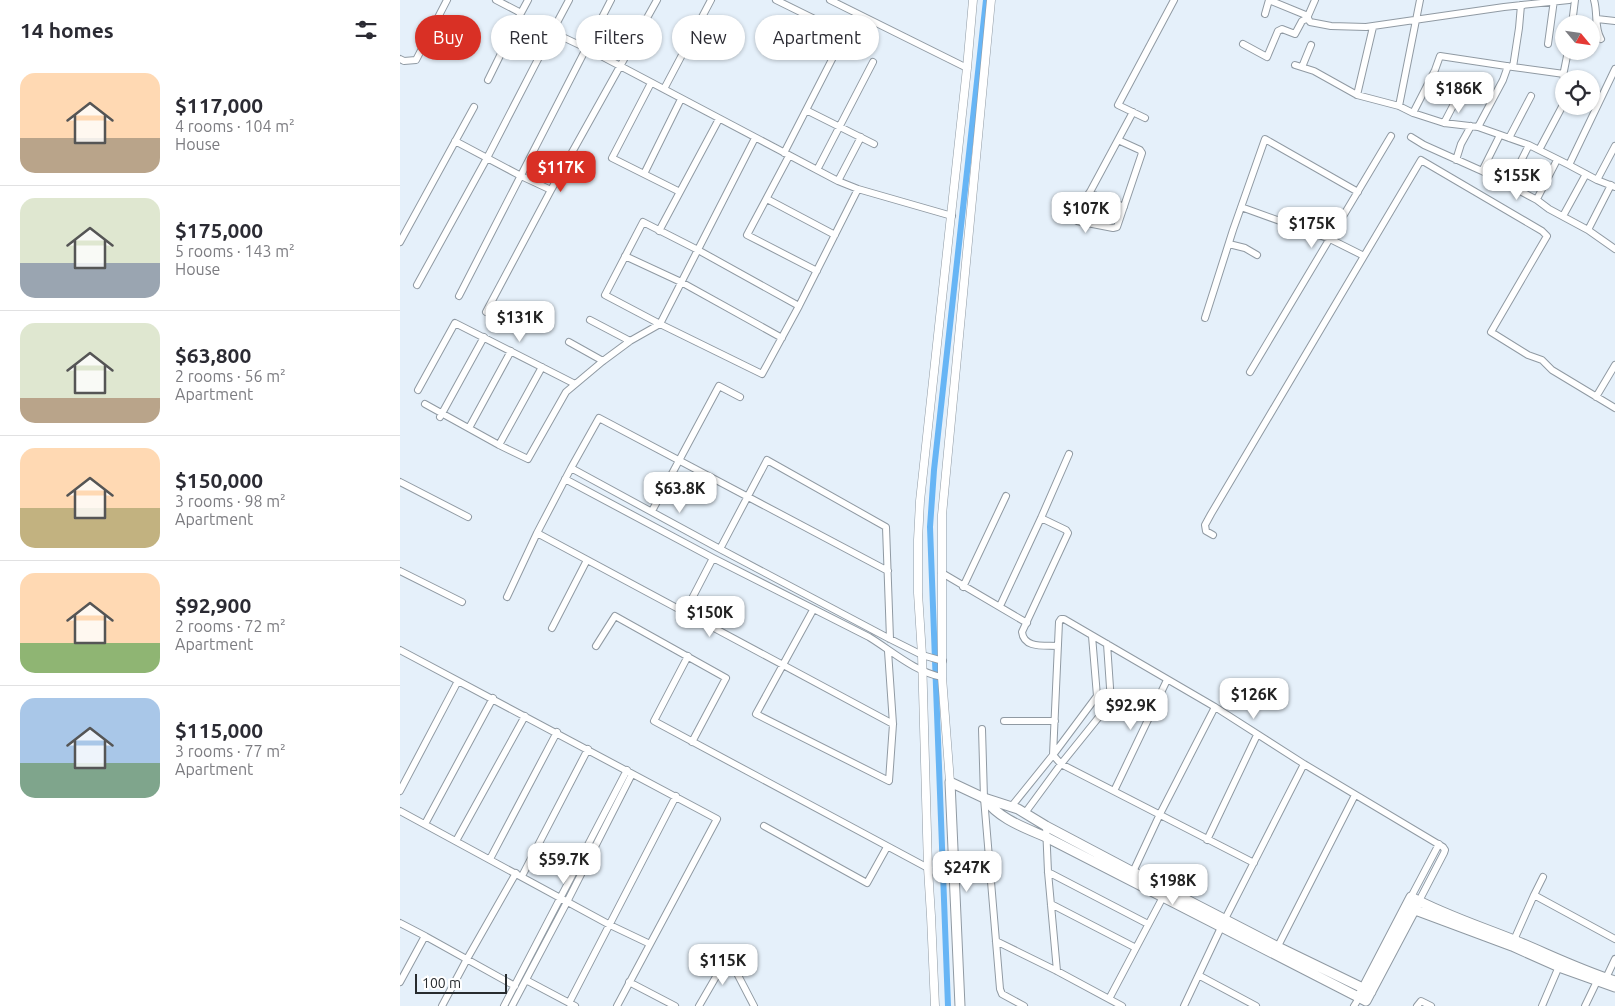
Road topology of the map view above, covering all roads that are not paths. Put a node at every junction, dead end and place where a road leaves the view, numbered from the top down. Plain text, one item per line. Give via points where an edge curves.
1 (447, 0) edge
2 (496, 0) edge
3 (528, 0) edge
4 (569, 0) edge
5 (611, 0) edge
6 (657, 0) edge
7 (711, 0) edge
8 (776, 0) edge
9 (830, 0) edge
10 (973, 0) edge
11 (991, 0) edge
12 (1174, 0) edge
13 (1269, 0) edge
14 (1315, 0) edge
15 (1420, 0) edge
16 (1569, 0) edge
17 (1574, 0) edge
18 (1594, 0) edge
19 (1554, 1) edge
20 (1509, 3) edge
21 (1521, 5) junction
22 (521, 13) junction
23 (1265, 14) dead end
24 (561, 15) edge
25 (603, 15) edge
26 (1573, 15) edge
27 (1596, 15) edge
28 (1308, 17) junction
29 (1600, 18) edge
30 (1416, 20) junction
31 (1615, 20) edge
32 (1373, 27) junction
33 (1243, 44) dead end
34 (1548, 44) dead end
35 (1310, 45) dead end
36 (400, 59) edge
37 (538, 60) edge
38 (580, 60) edge
39 (609, 60) edge
40 (873, 62) dead end
41 (1295, 65) dead end
42 (620, 66) junction
43 (1511, 66) junction
44 (1302, 67) junction
45 (967, 68) junction
46 (1615, 69) edge
47 (1555, 74) edge
48 (1467, 79) dead end
49 (488, 80) dead end
50 (651, 83) junction
51 (664, 89) junction
52 (1357, 95) junction
53 (1530, 96) dead end
54 (682, 98) junction
55 (1399, 106) junction
56 (474, 107) dead end
57 (806, 110) junction
58 (1133, 112) junction
59 (1414, 113) junction
60 (1558, 115) edge
61 (719, 118) junction
62 (1145, 118) dead end
63 (1444, 122) junction
64 (839, 127) junction
65 (1474, 127) junction
66 (1500, 135) junction
67 (1392, 136) dead end
68 (860, 137) junction
69 (1411, 137) dead end
70 (755, 138) junction
71 (1509, 138) junction
72 (1118, 140) junction
73 (455, 141) junction
74 (874, 144) dead end
75 (1529, 145) junction
76 (1615, 146) edge
77 (1539, 150) junction
78 (786, 155) junction
79 (487, 158) junction
80 (1456, 160) junction
81 (1557, 160) junction
82 (1570, 165) junction
83 (816, 170) junction
84 (1482, 171) junction
85 (644, 174) junction
86 (1586, 174) junction
87 (521, 176) junction
88 (1598, 180) junction
89 (838, 181) junction
90 (1509, 185) junction
91 (1613, 186) edge
92 (858, 189) junction
93 (551, 190) junction
94 (680, 192) junction
95 (1358, 192) junction
96 (1089, 193) junction
97 (766, 199) junction
98 (1536, 199) junction
99 (1124, 207) junction
100 (1241, 207) junction
101 (952, 216) junction
102 (1563, 216) junction
103 (1588, 230) junction
104 (659, 231) junction
105 (834, 235) junction
106 (1330, 239) junction
107 (400, 242) edge
108 (1229, 244) junction
109 (1615, 249) edge
110 (698, 250) junction
111 (626, 256) junction
112 (1257, 256) dead end
113 (1364, 256) junction
114 (817, 271) junction
115 (681, 282) junction
116 (417, 285) dead end
117 (459, 296) dead end
118 (799, 306) junction
119 (486, 312) dead end
120 (1205, 318) dead end
121 (590, 320) dead end
122 (660, 324) junction
123 (484, 337) junction
124 (782, 338) junction
125 (630, 341) junction
126 (569, 342) dead end
127 (511, 350) junction
128 (604, 360) junction
129 (1615, 365) edge
130 (542, 367) junction
131 (1250, 372) dead end
132 (575, 384) junction
133 (418, 390) dead end
134 (740, 397) dead end
135 (1596, 397) junction
136 (426, 404) dead end
137 (1615, 408) edge
138 (442, 415) junction
139 (469, 428) junction
140 (499, 445) junction
141 (1069, 454) dead end
142 (679, 460) junction
143 (571, 468) junction
144 (565, 479) junction
145 (400, 482) edge
146 (748, 496) junction
147 (1006, 496) dead end
148 (652, 511) junction
149 (468, 517) dead end
150 (1042, 518) junction
151 (537, 533) junction
152 (1213, 535) dead end
153 (720, 549) junction
154 (713, 558) junction
155 (587, 560) junction
156 (400, 571) edge
157 (888, 571) junction
158 (942, 573) junction
159 (964, 586) junction
160 (507, 597) dead end
161 (462, 602) dead end
162 (1000, 606) junction
163 (813, 610) junction
164 (685, 612) junction
165 (1027, 623) junction
166 (552, 628) dead end
167 (1092, 636) junction
168 (890, 639) junction
169 (1107, 644) junction
170 (596, 646) dead end
171 (1058, 646) junction
172 (400, 650) edge
173 (888, 651) junction
174 (924, 655) junction
175 (688, 656) junction
176 (941, 661) junction
177 (783, 664) junction
178 (925, 671) junction
179 (940, 676) junction
180 (1167, 680) junction
181 (458, 681) junction
182 (493, 698) junction
183 (1215, 707) junction
184 (525, 716) junction
185 (1004, 721) dead end
186 (1055, 721) junction
187 (893, 724) junction
188 (982, 729) dead end
189 (557, 732) junction
190 (1257, 735) junction
191 (692, 742) junction
192 (588, 749) junction
193 (1053, 756) junction
194 (1061, 764) junction
195 (1304, 764) junction
196 (629, 772) junction
197 (950, 782) junction
198 (1114, 790) junction
199 (400, 791) edge
200 (1355, 795) junction
201 (676, 796) junction
202 (984, 798) junction
203 (1011, 807) junction
204 (400, 811) edge
205 (1025, 813) junction
206 (1160, 815) junction
207 (425, 824) junction
208 (764, 826) dead end
209 (1046, 826) junction
210 (1046, 837) junction
211 (1207, 840) junction
212 (456, 842) junction
213 (887, 847) junction
214 (490, 859) junction
215 (1254, 863) junction
216 (928, 868) junction
217 (1048, 872) junction
218 (519, 874) junction
219 (1132, 876) junction
220 (1543, 877) dead end
221 (1165, 893) junction
222 (1534, 895) junction
223 (1415, 899) junction
224 (564, 900) junction
225 (1051, 904) junction
226 (1410, 908) junction
227 (400, 923) edge
228 (1224, 923) junction
229 (1148, 924) junction
230 (610, 925) junction
231 (425, 936) junction
232 (1615, 939) edge
233 (1514, 940) junction
234 (996, 941) junction
235 (650, 944) junction
236 (1136, 948) junction
237 (1276, 950) junction
238 (467, 959) junction
239 (1615, 959) edge
240 (1560, 964) junction
241 (1057, 971) junction
242 (1200, 976) junction
243 (1604, 979) edge
244 (526, 980) junction
245 (400, 982) edge
246 (630, 982) junction
247 (515, 986) junction
248 (1615, 987) edge
249 (1367, 991) junction
250 (1109, 999) junction
251 (1360, 1003) edge
252 (1247, 1004) edge
253 (572, 1005) edge
254 (442, 1006) edge
255 (504, 1006) edge
256 (512, 1006) edge
257 (617, 1006) edge
258 (675, 1006) edge
259 (699, 1006) edge
260 (754, 1006) edge
261 (934, 1006) edge
262 (960, 1006) edge
263 (1024, 1006) edge
264 (1122, 1006) edge
265 (1184, 1006) edge
266 (1256, 1006) edge
267 (1417, 1006) edge
268 (1432, 1006) edge
269 (1542, 1006) edge
270 (1585, 1006) edge

1 - 36 street via 416,60
2 - 22 street
3 - 22 street
4 - 24 street
5 - 25 street
6 - 42 street
7 - 51 street
8 - 57 street via 845,34
9 - 45 street
10 - 45 street
11 - 158 street via 945,477
12 - 58 street via 1118,105
13 - 23 street
13 - 28 street
14 - 28 street
15 - 30 street
16 - 19 street
17 - 26 street
18 - 27 street
19 - 21 street
19 - 34 street
20 - 21 street
20 - 30 street
21 - 43 street
22 - 49 street
28 - 32 street via 1310,22 1320,25
28 - 33 street via 1295,34 1282,29 1278,31 1267,57
29 - 31 street
30 - 32 street
30 - 55 street
32 - 52 street
35 - 44 street
37 - 79 street
38 - 87 street
39 - 42 street
40 - 64 street
41 - 44 street
42 - 50 street
42 - 93 street
43 - 47 street
43 - 59 street via 1440,56
43 - 65 street
44 - 52 street
45 - 101 street
46 - 82 street
48 - 63 street
50 - 51 street
50 - 85 street via 612,158
51 - 54 street
52 - 55 street
53 - 71 street
54 - 61 street
54 - 85 street
55 - 59 street
56 - 73 street
57 - 64 street
57 - 78 street
58 - 62 street
58 - 72 street
59 - 63 street
60 - 77 street
61 - 70 street
61 - 94 street
63 - 65 street
64 - 68 street
64 - 83 street
65 - 66 street
65 - 80 street via 1461,144
66 - 71 street
66 - 84 street
67 - 95 street
68 - 74 street
68 - 89 street
69 - 80 street
70 - 78 street
70 - 110 street
71 - 75 street
72 - 96 street
72 - 99 street via 1142,152
73 - 79 street
73 - 107 street
75 - 77 street
75 - 90 street
76 - 88 street
77 - 81 street
78 - 83 street
78 - 97 street
79 - 87 street
79 - 116 street
80 - 84 street
81 - 82 street
81 - 98 street
82 - 86 street
83 - 89 street
84 - 90 street
85 - 94 street
86 - 88 street
86 - 102 street
87 - 93 street
87 - 117 street
88 - 91 street
89 - 92 street
90 - 98 street
91 - 103 street
92 - 101 street
92 - 105 street
93 - 119 street
94 - 104 street
95 - 100 street via 1265,139
95 - 106 street
96 - 99 street
96 - 99 street via 1077,221 1116,228
97 - 105 street
97 - 114 street via 747,235
98 - 102 street
100 - 106 street
100 - 108 street
101 - 174 street via 920,501 918,593
102 - 103 street
103 - 109 street
104 - 110 street
104 - 111 street via 643,222
105 - 114 street
106 - 113 street
106 - 131 street
108 - 112 street via 1245,248
108 - 120 street
110 - 115 street
110 - 118 street
111 - 115 street
111 - 122 street via 605,295
113 - 135 street via 1421,160 1534,227 1547,236 1491,332 1542,360 1552,370
113 - 152 street via 1205,525 1206,531
114 - 118 street
115 - 122 street
115 - 124 street
118 - 124 street
121 - 125 street
122 - 124 street via 762,374
122 - 125 street
123 - 127 street
123 - 133 street via 455,323
123 - 138 street
125 - 128 street
126 - 128 street
127 - 130 street
127 - 139 street
128 - 132 street
129 - 135 street
130 - 132 street
130 - 140 street
132 - 140 street via 566,392 528,459
134 - 142 street via 719,386
135 - 137 street
136 - 138 street
138 - 139 street
139 - 140 street
141 - 150 street
142 - 143 street via 599,418
142 - 146 street
142 - 148 street
143 - 144 street
143 - 148 street
144 - 151 street
144 - 154 street
145 - 149 street
146 - 153 street
146 - 157 street
146 - 157 street via 767,460 886,528
147 - 159 street
148 - 153 street
150 - 162 street
150 - 165 street via 1068,534
151 - 155 street
151 - 160 street
153 - 168 street
154 - 163 street
154 - 164 street
155 - 164 street
155 - 166 street
156 - 161 street
157 - 168 street
158 - 159 street
158 - 176 street
159 - 162 street
162 - 165 street
163 - 173 street via 869,637
163 - 177 street
164 - 177 street
165 - 171 street via 1022,637 1028,643
167 - 169 street
167 - 171 street via 1060,619
167 - 193 street via 1097,696
168 - 174 street
169 - 180 street
169 - 194 street via 1111,702
170 - 175 street via 616,616
171 - 186 street
172 - 181 street
173 - 178 street
173 - 187 street
174 - 176 street
174 - 178 street
175 - 191 street via 654,720
175 - 191 street via 726,678
176 - 179 street
177 - 187 street
177 - 187 street via 756,714 889,781
178 - 179 street
178 - 216 street
179 - 197 street
180 - 183 street
180 - 198 street
181 - 182 street
181 - 199 street
182 - 184 street
182 - 207 street
183 - 190 street
183 - 206 street
184 - 189 street
184 - 212 street
185 - 186 street
186 - 193 street
188 - 202 street
189 - 192 street
189 - 214 street
190 - 195 street
190 - 211 street
191 - 213 street
192 - 196 street
192 - 218 street
193 - 194 street
193 - 203 street
194 - 198 street
194 - 205 street
195 - 200 street
195 - 215 street
196 - 201 street
196 - 224 street
197 - 202 main road
197 - 262 main road
198 - 206 street
200 - 223 street via 1439,844
200 - 237 street
201 - 230 street
201 - 235 street via 717,819
202 - 203 main road
202 - 210 main road via 1012,822
202 - 234 street
203 - 205 main road
204 - 207 street
205 - 209 main road
206 - 211 street
206 - 219 street
207 - 212 street
208 - 213 street via 867,883
209 - 210 street
209 - 219 main road
210 - 217 street
210 - 219 main road
211 - 215 street
212 - 214 street
213 - 216 street
214 - 218 street
215 - 228 street
216 - 261 street
217 - 225 street
217 - 229 street
218 - 224 street
218 - 238 street
219 - 221 main road
220 - 222 street
221 - 228 main road
221 - 229 street
222 - 232 street
222 - 233 street
223 - 226 main road
223 - 233 main road
224 - 230 street
224 - 244 street
224 - 247 street
225 - 236 street
225 - 241 street
226 - 240 main road
226 - 249 main road
227 - 231 street
228 - 237 main road
228 - 242 street
229 - 236 street
230 - 235 street
230 - 253 street
231 - 238 street
231 - 245 street
233 - 240 main road
234 - 241 street
234 - 263 street via 1002,994
235 - 246 street
236 - 250 street
237 - 249 main road
237 - 251 main road
238 - 247 street
238 - 254 street
239 - 243 street
240 - 243 main road
240 - 269 street
241 - 250 street
242 - 252 street
242 - 265 street
243 - 248 main road
243 - 270 street
244 - 253 street
244 - 256 street
246 - 257 street
246 - 258 street
247 - 255 street
249 - 251 main road
250 - 264 street
252 - 266 street
259 - 260 street via 728,956
267 - 268 street via 1421,1002

